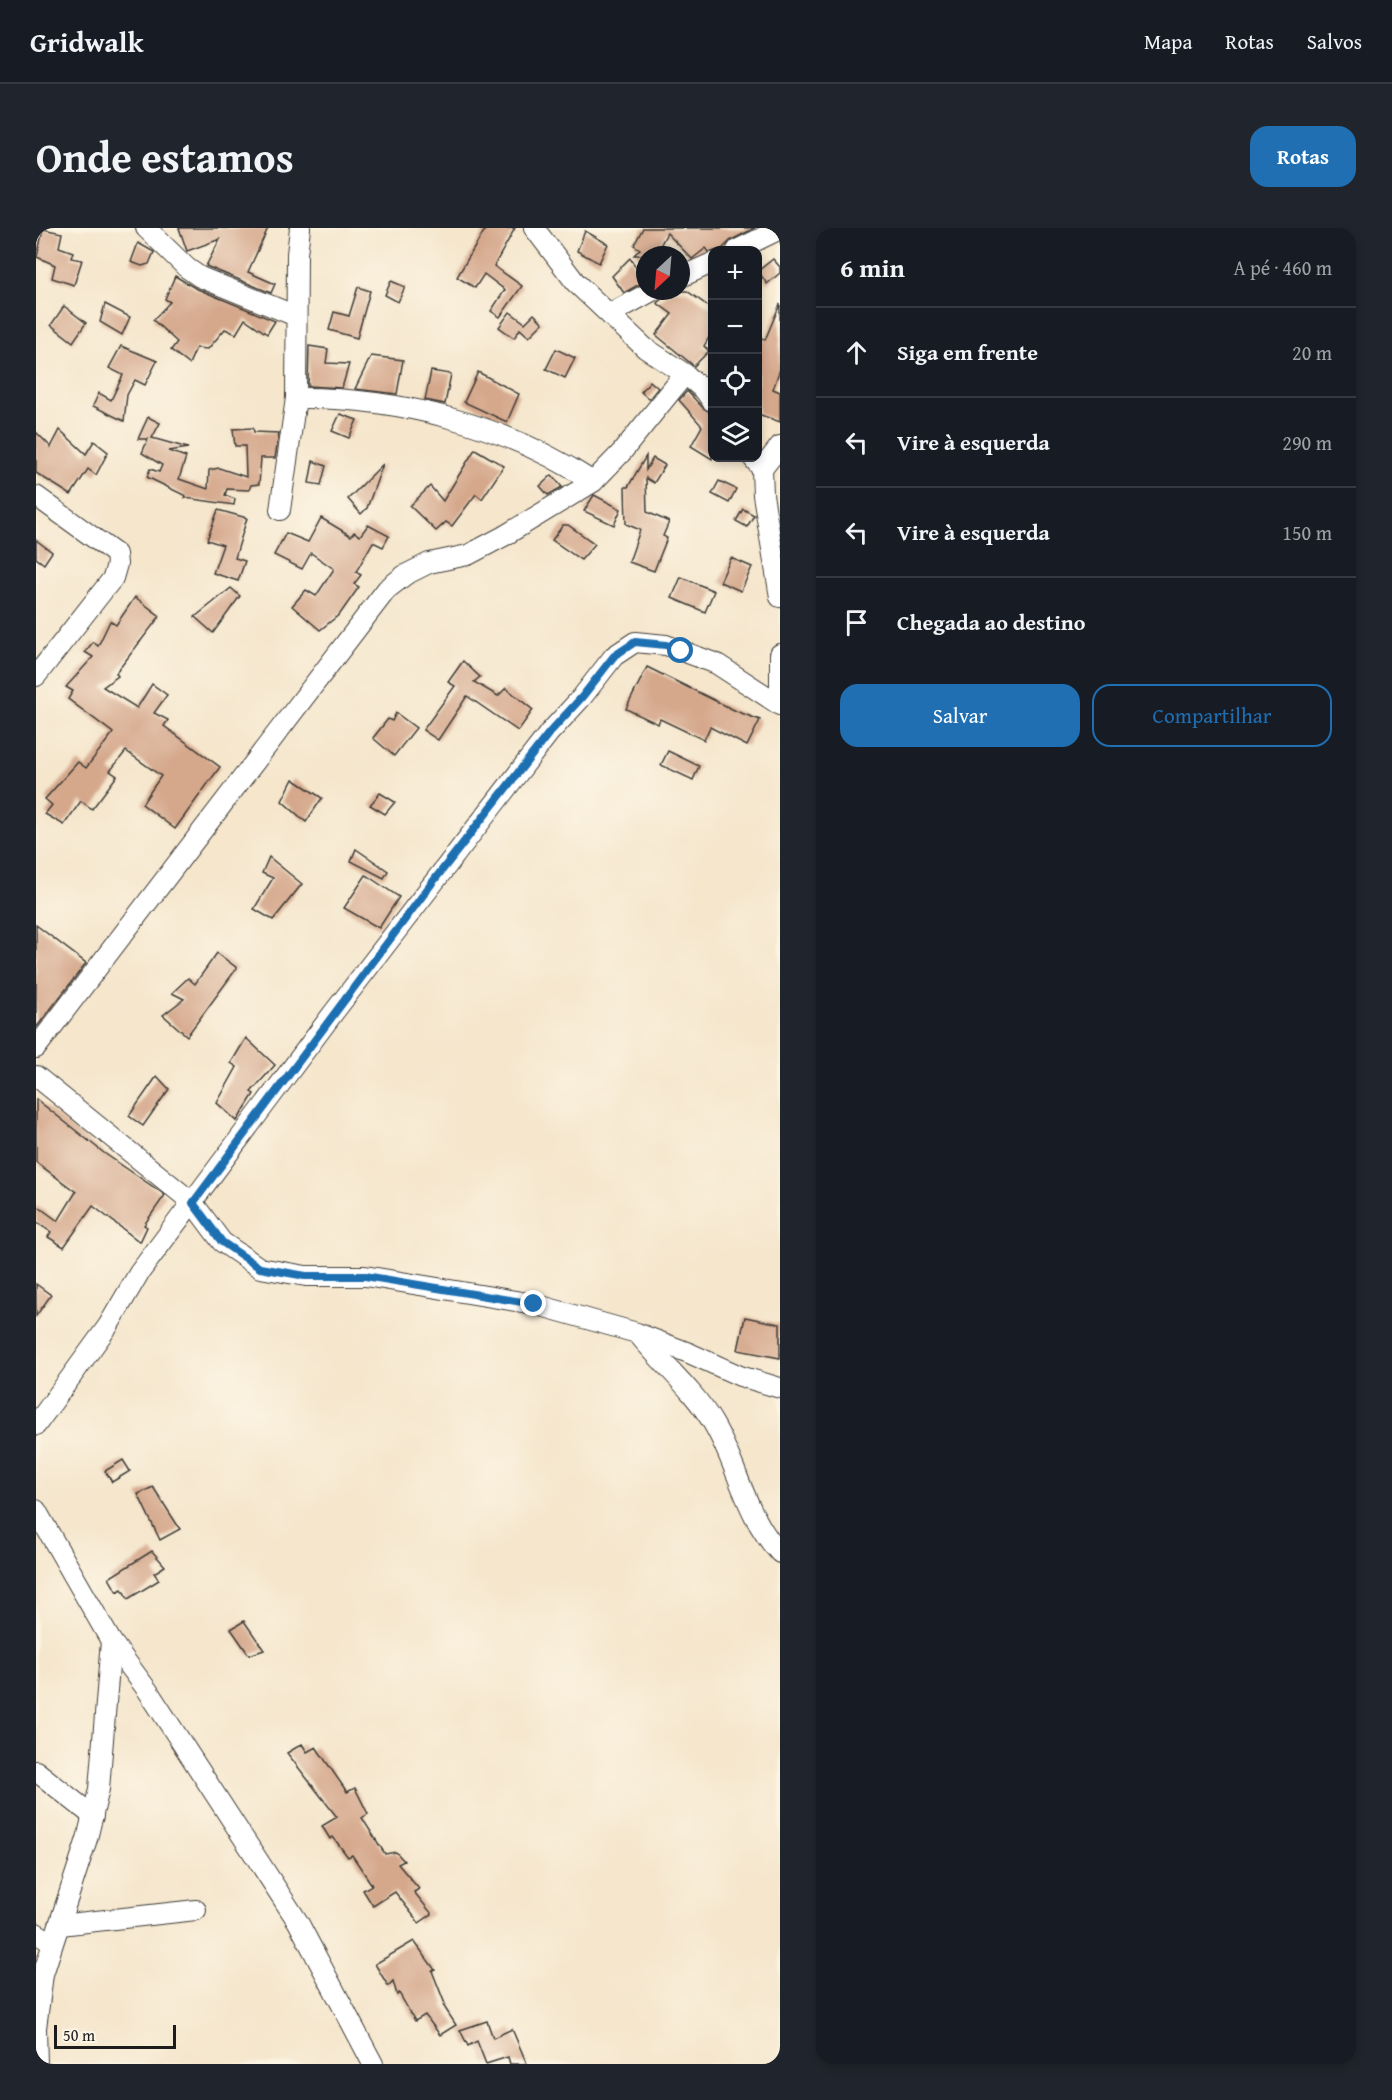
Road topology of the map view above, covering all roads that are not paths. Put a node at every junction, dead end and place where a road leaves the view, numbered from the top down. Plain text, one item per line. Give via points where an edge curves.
1 (146, 228) edge
2 (300, 228) edge
3 (534, 228) edge
4 (780, 230) edge
5 (746, 246) edge
6 (708, 265) edge
7 (690, 273) edge
8 (636, 300) edge
9 (610, 314) junction
10 (296, 316) junction
11 (685, 374) junction
12 (708, 395) edge
13 (296, 398) junction
14 (780, 446) edge
15 (758, 463) edge
16 (593, 482) junction
17 (36, 496) edge
18 (280, 510) dead end
19 (780, 597) edge
20 (780, 654) edge
21 (36, 676) edge
22 (780, 705) edge
23 (36, 1048) edge
24 (36, 1076) edge
25 (193, 1203) junction
26 (637, 1333) junction
27 (780, 1388) edge
28 (36, 1425) edge
29 (36, 1510) edge
30 (780, 1553) edge
31 (111, 1641) junction
32 (36, 1771) edge
33 (93, 1816) junction
34 (196, 1910) dead end
35 (60, 1925) junction
36 (44, 1938) edge
37 (367, 2061) edge
38 (37, 2064) edge

1 - 10 street via 200,277
2 - 10 street
3 - 9 street via 576,283
4 - 5 street
6 - 7 street
8 - 9 street
9 - 11 street via 645,348
10 - 13 street
11 - 12 street
11 - 16 street
13 - 16 street via 338,398 446,417 526,444
13 - 18 street
14 - 15 street
15 - 19 street
16 - 23 street via 504,537 468,555 429,563 387,589
17 - 21 street via 116,554 117,564 113,578
20 - 22 street
22 - 25 street via 717,664 666,645 635,642 614,656 432,883
24 - 25 street
25 - 26 street via 222,1242 260,1268 306,1276 365,1276 484,1294
25 - 28 street
26 - 27 street via 740,1376
26 - 30 street via 693,1393 714,1424 750,1509
29 - 31 street
31 - 33 street via 99,1789
31 - 37 street via 148,1691 298,1922
32 - 33 street
33 - 35 street
34 - 35 street
35 - 36 street
36 - 38 street

